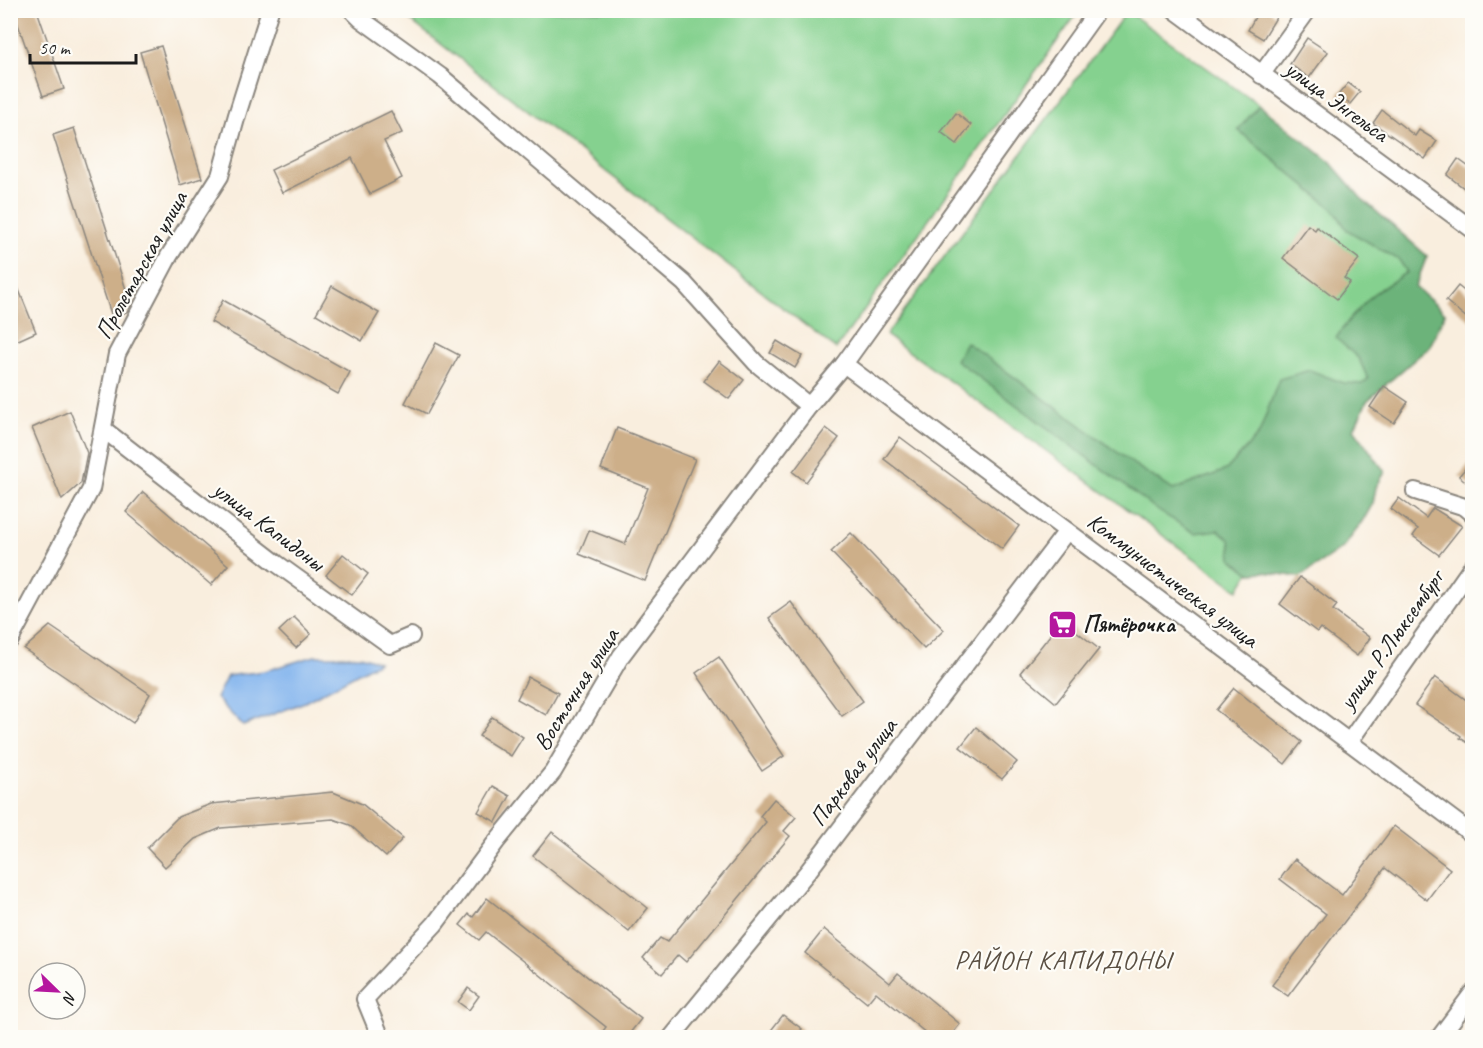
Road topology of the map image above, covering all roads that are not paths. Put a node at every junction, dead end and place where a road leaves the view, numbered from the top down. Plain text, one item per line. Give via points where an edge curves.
1 (270, 10) edge
2 (352, 10) edge
3 (1098, 10) edge
4 (1174, 10) edge
5 (1308, 10) edge
6 (1261, 75) junction
7 (1473, 230) edge
8 (844, 364) junction
9 (809, 406) junction
10 (103, 429) junction
11 (1415, 491) dead end
12 (1473, 513) edge
13 (1067, 531) junction
14 (1473, 567) edge
15 (411, 636) dead end
16 (10, 640) edge
17 (1349, 741) junction
18 (1473, 834) edge
19 (1473, 994) edge
20 (678, 1035) edge
21 (381, 1038) edge
22 (1439, 1038) edge

1 - 10 street, Пролетарская улица via 219,176 168,256 117,354
2 - 9 street via 440,76 684,283 756,363
3 - 8 street, Восточная улица
4 - 6 street, улица Энгельса
5 - 6 street
6 - 7 street, улица Энгельса
8 - 9 street, Восточная улица
8 - 13 street, Коммунистическая улица
9 - 21 street, Восточная улица via 621,656 553,772 435,924 365,999
10 - 15 street, улица Капидоны via 276,563 390,645
10 - 16 street, Пролетарская улица via 92,489
11 - 12 street
13 - 17 street, Коммунистическая улица
13 - 20 street, Парковая улица
14 - 17 street, улица Р.Люксембург
17 - 18 street, Коммунистическая улица
19 - 22 street

